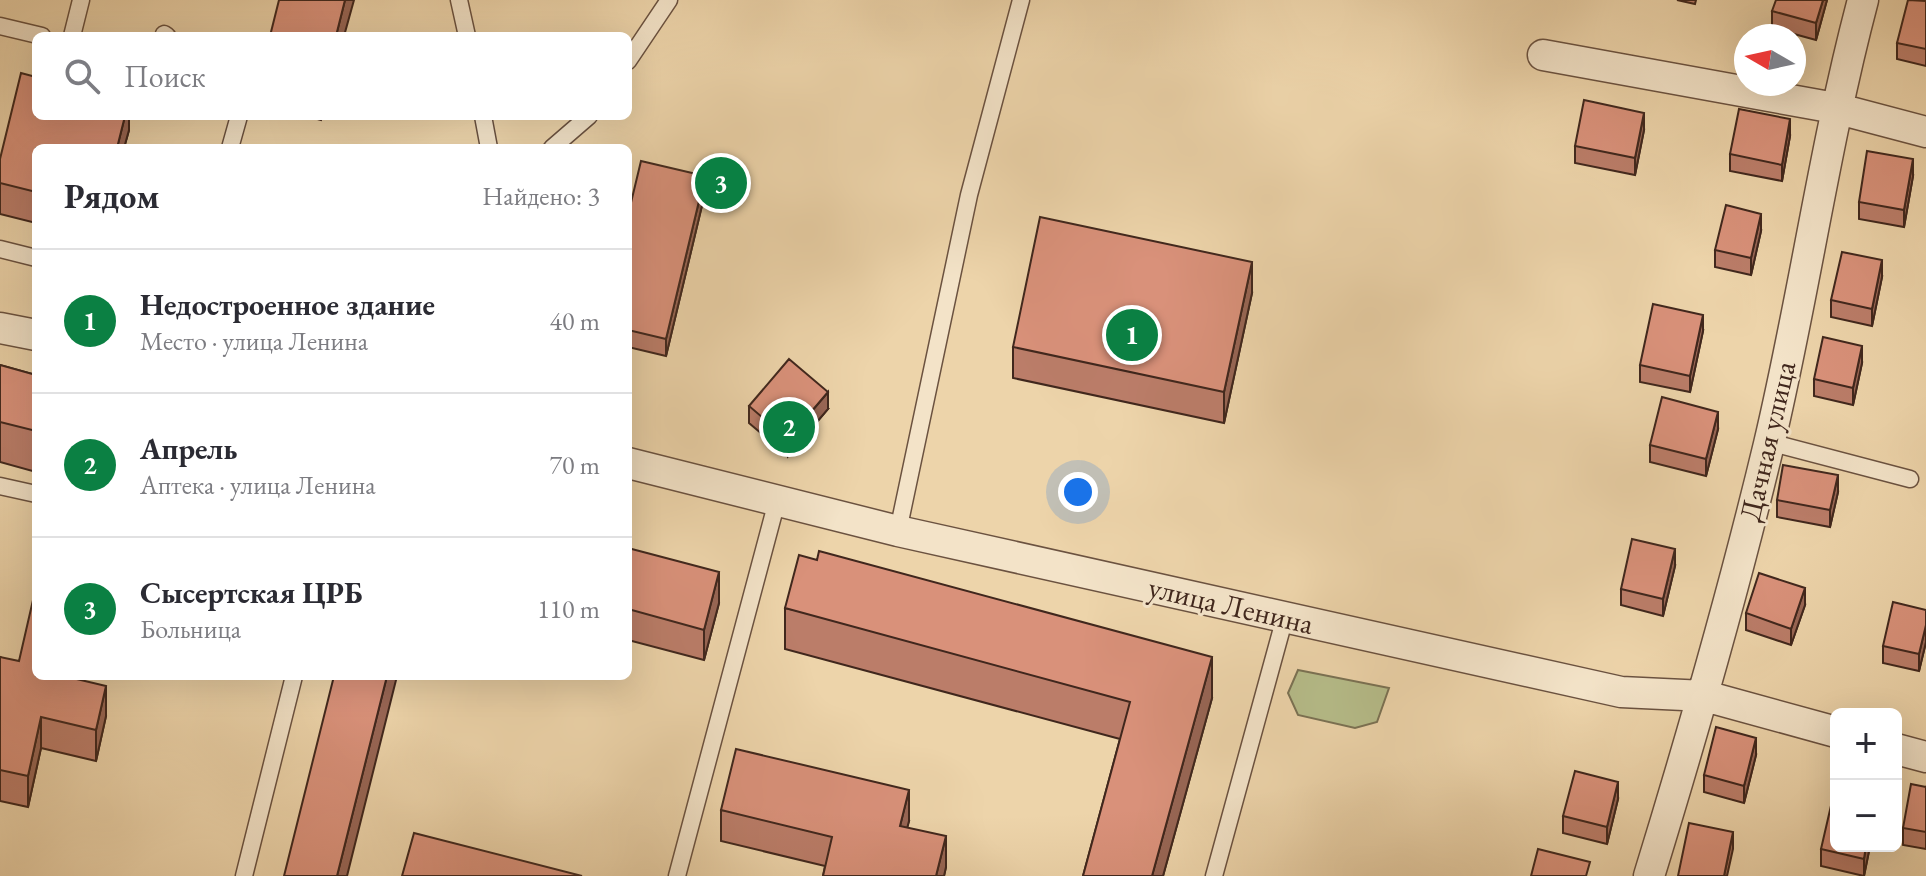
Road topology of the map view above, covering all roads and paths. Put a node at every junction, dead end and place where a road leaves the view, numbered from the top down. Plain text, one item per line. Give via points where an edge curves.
1 (81, 0) edge
2 (459, 0) edge
3 (669, 0) edge
4 (1021, 0) edge
5 (1863, 0) edge
6 (0, 26) edge
7 (73, 32) edge
8 (466, 32) edge
9 (32, 34) edge
10 (632, 55) edge
11 (1543, 55) dead end
12 (1835, 108) junction
13 (238, 120) edge
14 (484, 120) edge
15 (584, 120) edge
16 (1926, 132) edge
17 (231, 144) edge
18 (488, 144) edge
19 (557, 144) edge
20 (0, 249) edge
21 (32, 257) edge
22 (0, 328) edge
23 (32, 334) edge
24 (1769, 442) junction
25 (632, 464) edge
26 (1910, 479) dead end
27 (0, 486) edge
28 (32, 493) edge
29 (777, 501) junction
30 (898, 531) junction
31 (1285, 617) junction
32 (293, 680) edge
33 (1705, 696) junction
34 (1830, 730) edge
35 (1902, 751) edge
36 (1926, 757) edge
37 (244, 876) edge
38 (677, 876) edge
39 (1214, 876) edge
40 (1649, 876) edge

1 - 7 lane
2 - 8 lane
3 - 10 lane
4 - 30 lane via 969,195
5 - 12 street, Дачная улица
6 - 9 lane
11 - 12 street
12 - 16 street
12 - 24 street, Дачная улица
13 - 17 lane
14 - 18 lane
15 - 19 lane
20 - 21 lane
22 - 23 street
24 - 26 lane
24 - 33 street, Дачная улица
25 - 29 street, улица Ленина
27 - 28 lane
29 - 30 street, улица Ленина
29 - 38 lane
30 - 31 street, улица Ленина
31 - 33 street, улица Ленина via 1621,692
31 - 39 lane
32 - 37 lane
33 - 34 street, улица Ленина
33 - 40 street, Дачная улица
35 - 36 street

